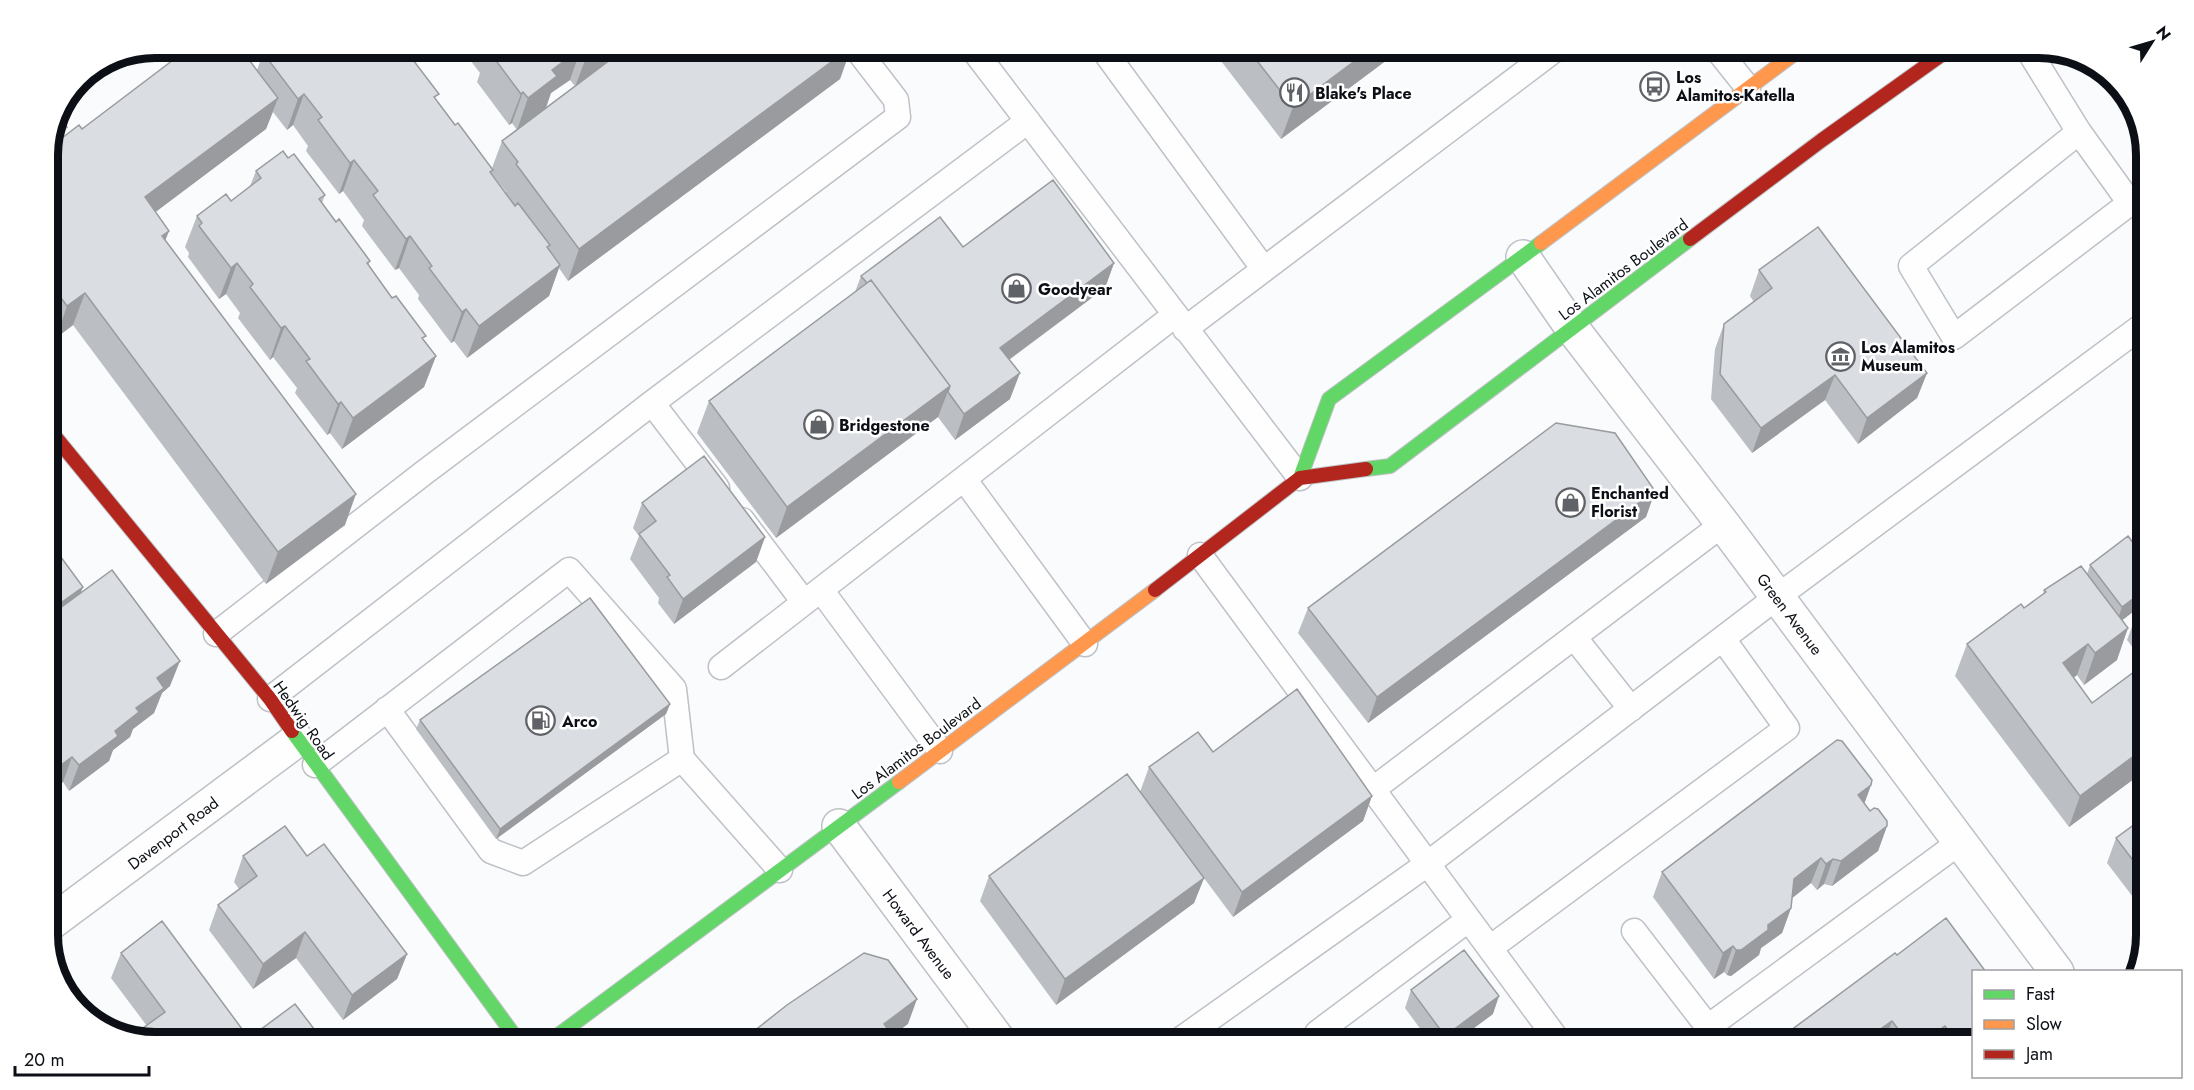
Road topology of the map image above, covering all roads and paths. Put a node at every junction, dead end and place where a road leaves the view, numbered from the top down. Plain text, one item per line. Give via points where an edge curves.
1 (864, 58) edge
2 (980, 58) edge
3 (1109, 58) edge
4 (1544, 58) edge
5 (1724, 58) edge
6 (1788, 58) edge
7 (1937, 58) edge
8 (2033, 58) edge
9 (1748, 88) junction
10 (1028, 120) junction
11 (2079, 132) junction
12 (1523, 257) junction
13 (1263, 268) junction
14 (1180, 322) junction
15 (1572, 328) junction
16 (2135, 338) edge
17 (652, 403) junction
18 (59, 441) edge
19 (1300, 478) junction
20 (964, 479) junction
21 (1724, 524) junction
22 (1200, 555) junction
23 (813, 596) junction
24 (1777, 597) junction
25 (216, 634) junction
26 (1574, 637) junction
27 (1723, 639) junction
28 (1085, 644) junction
29 (721, 667) dead end
30 (270, 699) junction
31 (387, 709) junction
32 (1630, 709) junction
33 (940, 751) junction
34 (306, 752) junction
35 (682, 759) junction
36 (1372, 790) junction
37 (839, 826) junction
38 (1960, 842) junction
39 (1426, 865) junction
40 (780, 870) junction
41 (59, 918) edge
42 (1468, 920) junction
43 (1634, 931) dead end
44 (1490, 948) junction
45 (2056, 970) edge
46 (512, 1032) edge
47 (562, 1032) edge
48 (993, 1032) edge
49 (1191, 1032) edge
50 (1318, 1032) edge
51 (1552, 1032) edge

1 - 25 lane via 896,100 898,117
2 - 10 lane
3 - 13 lane
4 - 13 lane
5 - 9 lane
6 - 9 main road
7 - 15 main road, Los Alamitos Boulevard
8 - 11 lane
9 - 12 main road
10 - 14 lane
10 - 17 lane
11 - 11 lane via 2130,202 1954,337 1911,266
12 - 15 street, Green Avenue
12 - 19 main road via 1329,399
13 - 14 lane
14 - 19 lane
14 - 20 lane
15 - 19 main road, Los Alamitos Boulevard via 1390,466
15 - 21 street, Green Avenue
16 - 24 lane
17 - 23 lane
17 - 30 lane
18 - 25 main road, Hedwig Road
19 - 22 main road, Los Alamitos Boulevard
20 - 23 lane
20 - 28 lane
21 - 24 street, Green Avenue
21 - 26 lane
22 - 28 main road, Los Alamitos Boulevard
22 - 36 lane
23 - 29 lane
23 - 33 lane
24 - 27 lane
24 - 38 street, Green Avenue
25 - 30 main road, Hedwig Road
26 - 32 lane
26 - 36 lane
27 - 32 lane
27 - 44 lane via 1787,728
28 - 33 main road, Los Alamitos Boulevard
30 - 34 main road, Hedwig Road
31 - 34 lane
31 - 35 lane via 491,851 523,863
31 - 35 lane via 569,570 674,689
32 - 39 lane
33 - 37 main road, Los Alamitos Boulevard
34 - 41 street, Davenport Road
34 - 46 main road, Hedwig Road
35 - 40 lane
36 - 39 lane
37 - 40 main road, Los Alamitos Boulevard
37 - 48 street, Howard Avenue
38 - 43 lane via 1708,1027
38 - 45 street, Green Avenue
39 - 42 lane
39 - 49 lane
40 - 47 main road, Los Alamitos Boulevard
42 - 44 lane
42 - 50 lane
44 - 51 lane

